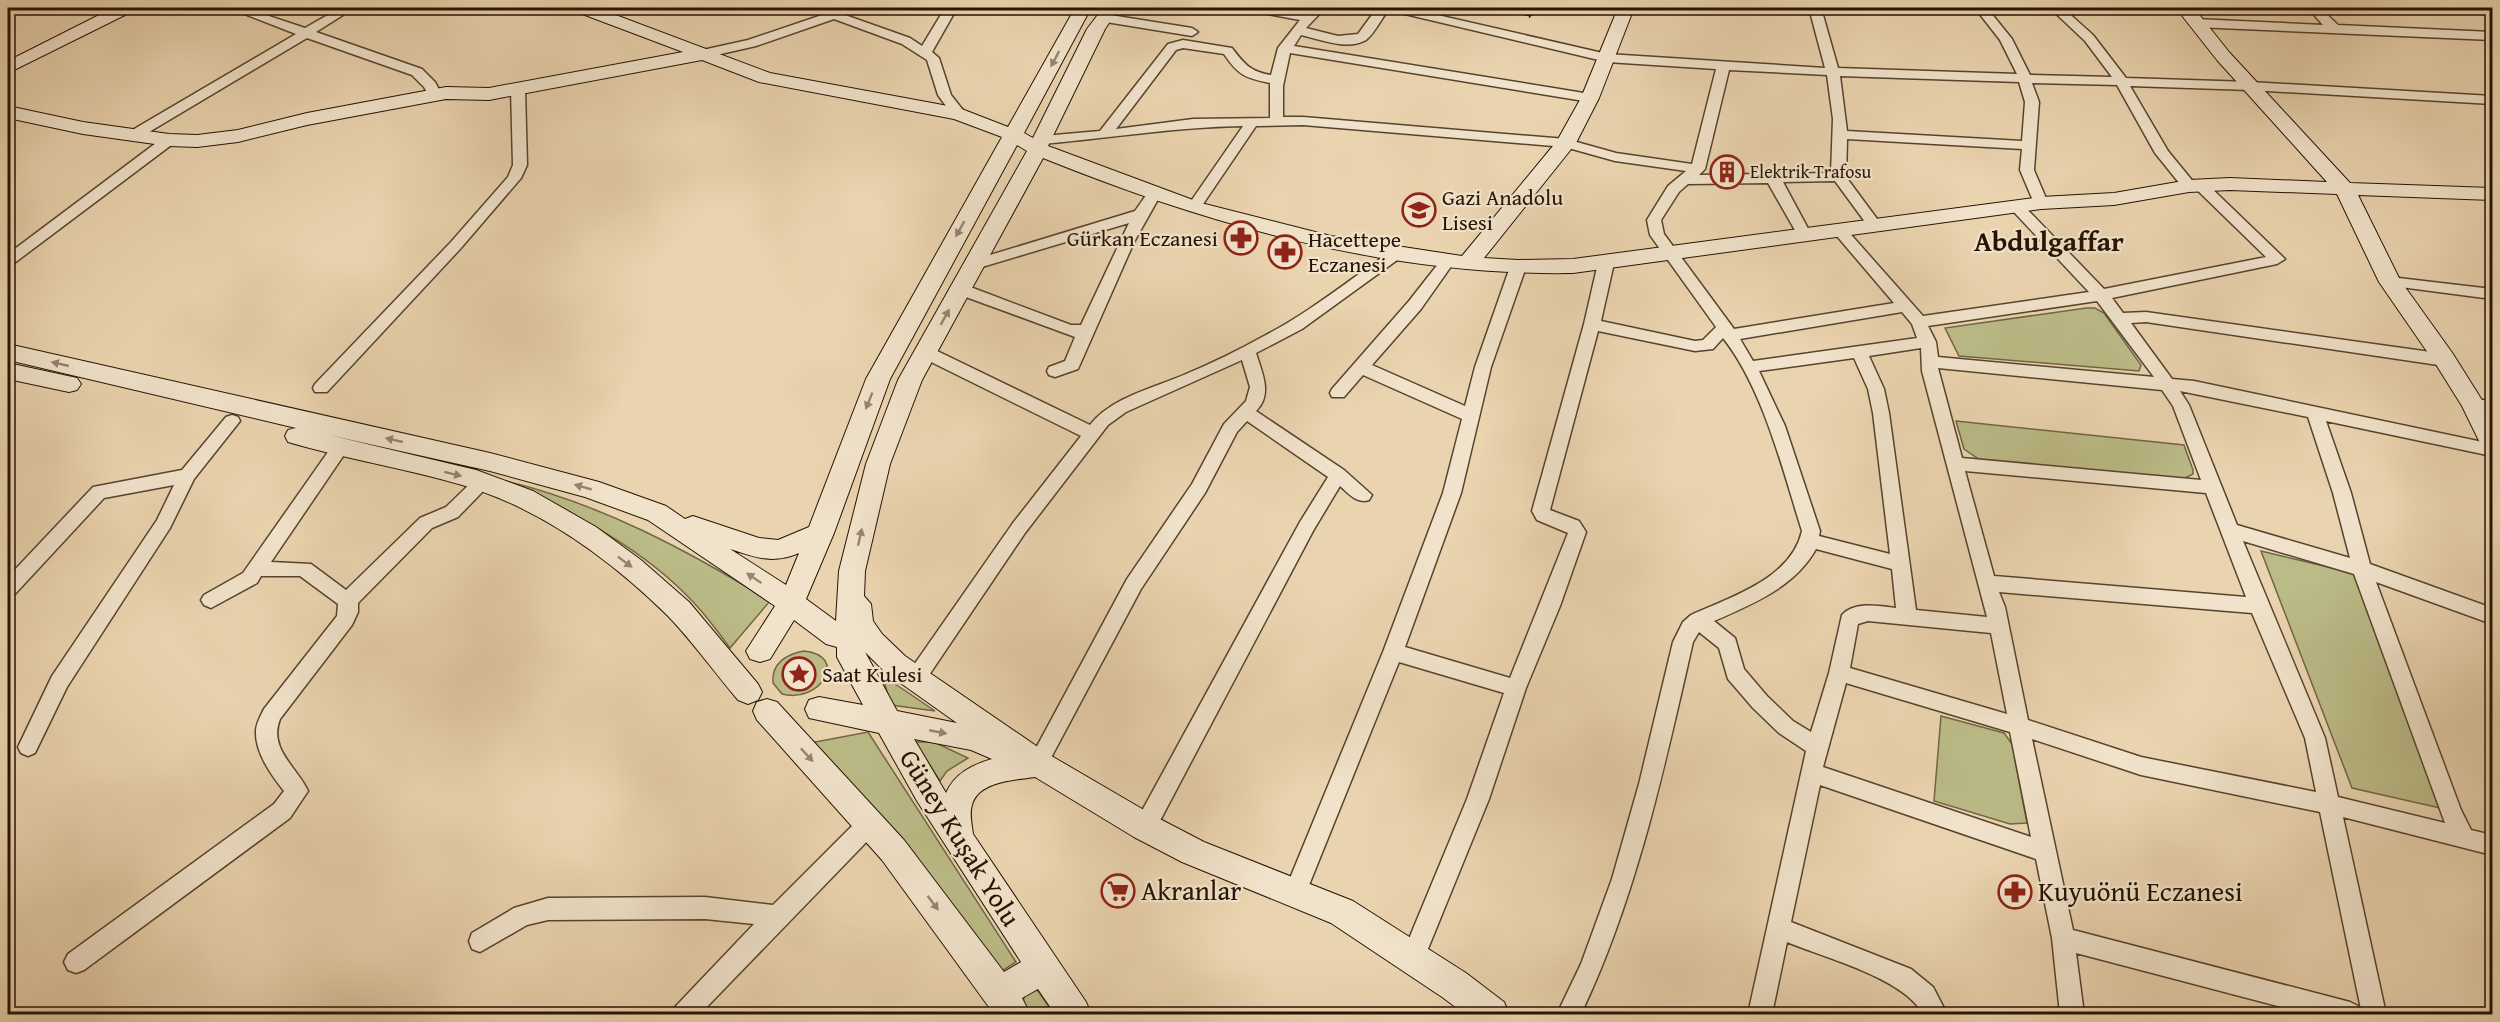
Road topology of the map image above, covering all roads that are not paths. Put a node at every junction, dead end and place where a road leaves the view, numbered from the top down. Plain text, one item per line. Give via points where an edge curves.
1 (125, 8) edge
2 (235, 8) edge
3 (348, 8) edge
4 (583, 8) edge
5 (814, 8) edge
6 (951, 8) edge
7 (1083, 8) edge
8 (1257, 8) edge
9 (1319, 8) edge
10 (1383, 8) edge
11 (1394, 8) edge
12 (1626, 8) edge
13 (1815, 8) edge
14 (1981, 8) edge
15 (2008, 8) edge
16 (2025, 8) edge
17 (2056, 8) edge
18 (2314, 8) edge
19 (841, 12) edge
20 (1108, 13) edge
21 (2191, 15) edge
22 (1308, 18) junction
23 (2334, 29) junction
24 (1297, 30) junction
25 (1192, 32) dead end
26 (305, 34) junction
27 (2493, 36) edge
28 (1284, 48) junction
29 (925, 52) junction
30 (704, 54) junction
31 (1607, 58) junction
32 (1723, 67) junction
33 (8, 68) edge
34 (1834, 72) junction
35 (2025, 79) junction
36 (1275, 80) junction
37 (2122, 83) junction
38 (2250, 86) junction
39 (518, 89) junction
40 (435, 95) junction
41 (1590, 98) junction
42 (2493, 100) edge
43 (959, 114) junction
44 (14, 115) edge
45 (1253, 121) junction
46 (1277, 121) junction
47 (1106, 134) junction
48 (134, 135) junction
49 (1014, 135) junction
50 (1840, 135) junction
51 (169, 140) junction
52 (1566, 143) junction
53 (1041, 144) junction
54 (2028, 145) junction
55 (1698, 169) junction
56 (1839, 177) junction
57 (1773, 178) junction
58 (1683, 180) junction
59 (2195, 186) junction
60 (2345, 189) junction
61 (1154, 194) junction
62 (2493, 194) edge
63 (2041, 203) junction
64 (1194, 207) junction
65 (2018, 208) junction
66 (1139, 215) junction
67 (1876, 226) junction
68 (1841, 232) junction
69 (1805, 236) junction
70 (1672, 254) junction
71 (1395, 255) junction
72 (8, 261) edge
73 (1447, 262) junction
74 (1468, 263) junction
75 (1606, 263) junction
76 (972, 265) junction
77 (1518, 267) junction
78 (2390, 282) junction
79 (960, 289) junction
80 (2493, 294) edge
81 (2101, 295) junction
82 (1906, 306) junction
83 (2120, 318) junction
84 (1919, 322) junction
85 (1593, 324) junction
86 (1086, 330) junction
87 (1726, 332) junction
88 (1928, 342) junction
89 (1859, 351) junction
90 (8, 352) edge
91 (925, 352) junction
92 (1248, 352) junction
93 (2445, 360) junction
94 (1930, 362) junction
95 (1361, 367) junction
96 (1749, 367) junction
97 (8, 371) edge
98 (1055, 371) dead end
99 (2168, 384) junction
100 (321, 388) dead end
101 (1338, 393) dead end
102 (2483, 406) edge
103 (1246, 412) junction
104 (2314, 414) junction
105 (1471, 416) junction
106 (232, 421) junction
107 (1091, 433) junction
108 (2493, 443) edge
109 (341, 447) junction
110 (2493, 450) edge
111 (1956, 465) junction
112 (1338, 475) junction
113 (187, 476) junction
114 (482, 483) junction
115 (2211, 487) junction
116 (1363, 495) dead end
117 (657, 513) junction
118 (2229, 530) junction
119 (821, 533) junction
120 (1811, 541) junction
121 (1901, 564) junction
122 (2362, 568) junction
123 (258, 569) junction
124 (852, 571) junction
125 (1986, 582) junction
126 (8, 589) edge
127 (211, 600) dead end
128 (348, 600) junction
129 (791, 603) junction
130 (2259, 606) junction
131 (2493, 616) edge
132 (1907, 617) junction
133 (1698, 620) junction
134 (1999, 626) junction
135 (843, 647) junction
136 (760, 651) junction
137 (1392, 652) junction
138 (1839, 673) junction
139 (916, 678) junction
140 (1516, 688) junction
141 (758, 701) junction
142 (819, 709) junction
143 (888, 722) junction
144 (2019, 726) junction
145 (28, 747) dead end
146 (1817, 747) junction
147 (1038, 763) junction
148 (1812, 772) junction
149 (2329, 804) junction
150 (870, 823) junction
151 (1144, 826) junction
152 (2464, 838) junction
153 (958, 839) junction
154 (2493, 845) edge
155 (2045, 852) junction
156 (1295, 893) junction
157 (777, 916) junction
158 (1778, 928) junction
159 (2063, 938) junction
160 (480, 941) dead end
161 (1413, 958) junction
162 (76, 962) dead end
163 (1042, 967) junction
164 (1006, 1004) edge
165 (684, 1014) edge
166 (1074, 1014) edge
167 (1492, 1014) edge
168 (1569, 1014) edge
169 (1760, 1014) edge
170 (1935, 1014) edge
171 (2073, 1014) edge
172 (2350, 1014) edge
173 (2374, 1014) edge

1 - 33 main road
2 - 26 street
3 - 26 street
4 - 30 main road
5 - 19 street
6 - 29 street
7 -> 49 main road
8 - 22 street
9 - 22 street
10 - 24 street via 1358,39 1341,40
11 - 31 street
12 - 31 main road
13 - 34 street
14 - 35 street via 2006,39
15 - 16 street
17 - 37 street via 2089,38
18 - 23 street
19 - 29 street
19 - 30 street via 752,43
20 - 25 street
20 - 53 main road via 1096,29
21 - 23 street
21 - 38 main road
22 - 24 street
23 - 27 street
24 - 28 street
26 - 40 street via 417,72
26 - 48 street
28 - 36 street
28 - 41 street
29 - 43 street via 933,58 945,95
30 - 39 main road
30 - 43 main road via 766,78
31 - 32 street
31 - 41 main road
32 - 34 street
32 - 55 street
34 - 35 street
34 - 50 street
35 - 37 street
35 - 54 street via 2032,102
36 - 46 street
36 - 47 street via 1253,76 1240,68 1228,51 1183,44 1173,47
37 - 38 street
37 - 59 street via 2162,153
38 - 42 street
38 - 60 main road
39 - 40 main road
39 - 100 street via 520,165 514,178
40 - 51 main road via 238,136
41 - 52 main road
43 - 49 main road
44 - 48 main road
45 - 46 street
45 - 47 street via 1193,123
45 - 64 street
46 - 52 street
47 - 53 street
48 - 51 main road
49 - 53 main road
49 -> 119 main road via 878,379
50 - 54 street
50 - 56 street
51 - 72 street
52 - 55 street via 1615,157
52 - 74 main road
53 - 61 main road
53 - 76 main road
54 - 63 street via 2027,170
55 - 58 street
56 - 57 street
56 - 67 street
57 - 58 street
57 - 69 street
58 - 70 street via 1654,220 1657,235
59 - 60 main road
59 - 63 main road via 2114,199
59 - 81 street via 2277,259
60 - 62 main road
60 - 78 main road
61 - 64 main road
61 - 66 street
63 - 65 main road
64 - 71 main road via 1331,243
65 - 67 main road
65 - 81 street
66 - 76 street
66 - 86 street
67 - 68 main road
68 - 69 main road
68 - 82 street
69 - 70 main road
70 - 75 main road
70 - 87 street
71 - 73 main road
71 - 92 street via 1296,325
73 - 74 main road
73 - 95 street via 1416,305
74 - 77 main road
75 - 77 main road
75 - 85 street
76 - 79 main road
77 - 105 street via 1493,334
78 - 80 street
78 - 93 main road
79 - 86 street via 1066,329
91 -> 79 main road
81 - 83 street
81 - 84 street
82 - 84 street
82 - 87 street
83 - 93 street via 2170,320
83 - 99 street
84 - 88 street
85 - 87 street via 1695,346 1707,345
85 - 140 street via 1541,511 1574,526 1577,532
86 - 98 street via 1072,365
87 - 96 street
88 - 89 street
88 - 94 street
89 - 96 street
89 - 121 street via 1879,401
117 -> 90 main road via 590,489 490,462
91 - 107 street
124 -> 91 main road via 878,464
92 - 103 street via 1258,387 1254,404
92 - 107 street via 1120,408
93 - 102 main road
94 - 99 street
94 - 111 street
95 - 101 street
95 - 105 street
96 - 120 street via 1789,460
97 - 106 main road
99 - 104 street
99 - 115 street via 2181,405
102 - 108 main road
103 - 112 street
103 - 147 street via 1230,428 1199,488 1134,584
104 - 110 street
104 - 122 street via 2342,493
105 - 137 street via 1452,493
106 - 109 main road
106 - 113 street
107 - 139 street via 1019,528
109 -> 114 main road
109 - 123 street
111 - 115 street
111 - 125 street
112 - 116 street
112 - 151 street
113 - 126 street via 99,492
113 - 145 street via 164,523 60,682
114 - 128 street via 452,512 426,523
114 -> 141 main road via 533,503 587,534 632,567 679,610
115 - 118 street
117 - 119 main road via 758,548 780,550
129 -> 117 main road
118 - 122 street
118 - 130 street
119 - 129 main road
120 - 121 street
120 - 133 street via 1807,550 1774,582
121 - 132 street
122 - 131 street
122 - 152 street via 2451,813
123 - 127 street via 250,578
123 - 128 street via 304,569
124 - 135 main road
124 - 139 main road via 860,623 895,664
125 - 130 street
125 - 134 street
128 - 162 street via 345,620 271,715 265,732 280,769 297,791 282,811
129 - 135 main road
129 - 136 main road
130 - 149 street via 2315,738
132 - 134 street
132 - 138 street via 1868,613 1853,616
133 - 146 street via 1728,644 1735,673 1760,702 1786,727
133 - 168 street via 1683,642 1626,872 1588,978
134 - 144 street
135 - 136 main road via 822,631 797,632
135 - 142 main road via 851,671 845,686
135 - 143 main road, Güney Kuşak Yolu
136 - 141 main road via 747,678
137 - 140 street
137 - 156 street
138 - 144 street
138 - 146 street
139 - 147 main road
140 - 161 street via 1478,799
141 - 142 main road via 783,716
141 -> 150 main road
142 - 143 main road
143 -> 147 main road via 972,738
143 - 153 main road, Güney Kuşak Yolu
144 - 149 street via 2141,766
144 - 155 street
146 - 148 street
147 - 151 main road
147 - 153 main road via 993,771 962,789 956,806
148 - 155 street
148 - 158 street
149 - 152 street
149 - 173 street
150 - 157 street
150 -> 164 main road
151 - 156 main road via 1193,852
152 - 154 street
153 - 163 main road, Güney Kuşak Yolu
155 - 159 street
156 - 161 main road via 1341,912
157 - 160 street via 705,908 548,909 522,916
157 - 165 street
158 - 169 street
158 - 170 street via 1903,977 1925,995
159 - 171 street
159 - 172 street
161 - 167 main road
163 - 164 main road
163 - 166 main road, Güney Kuşak Yolu

